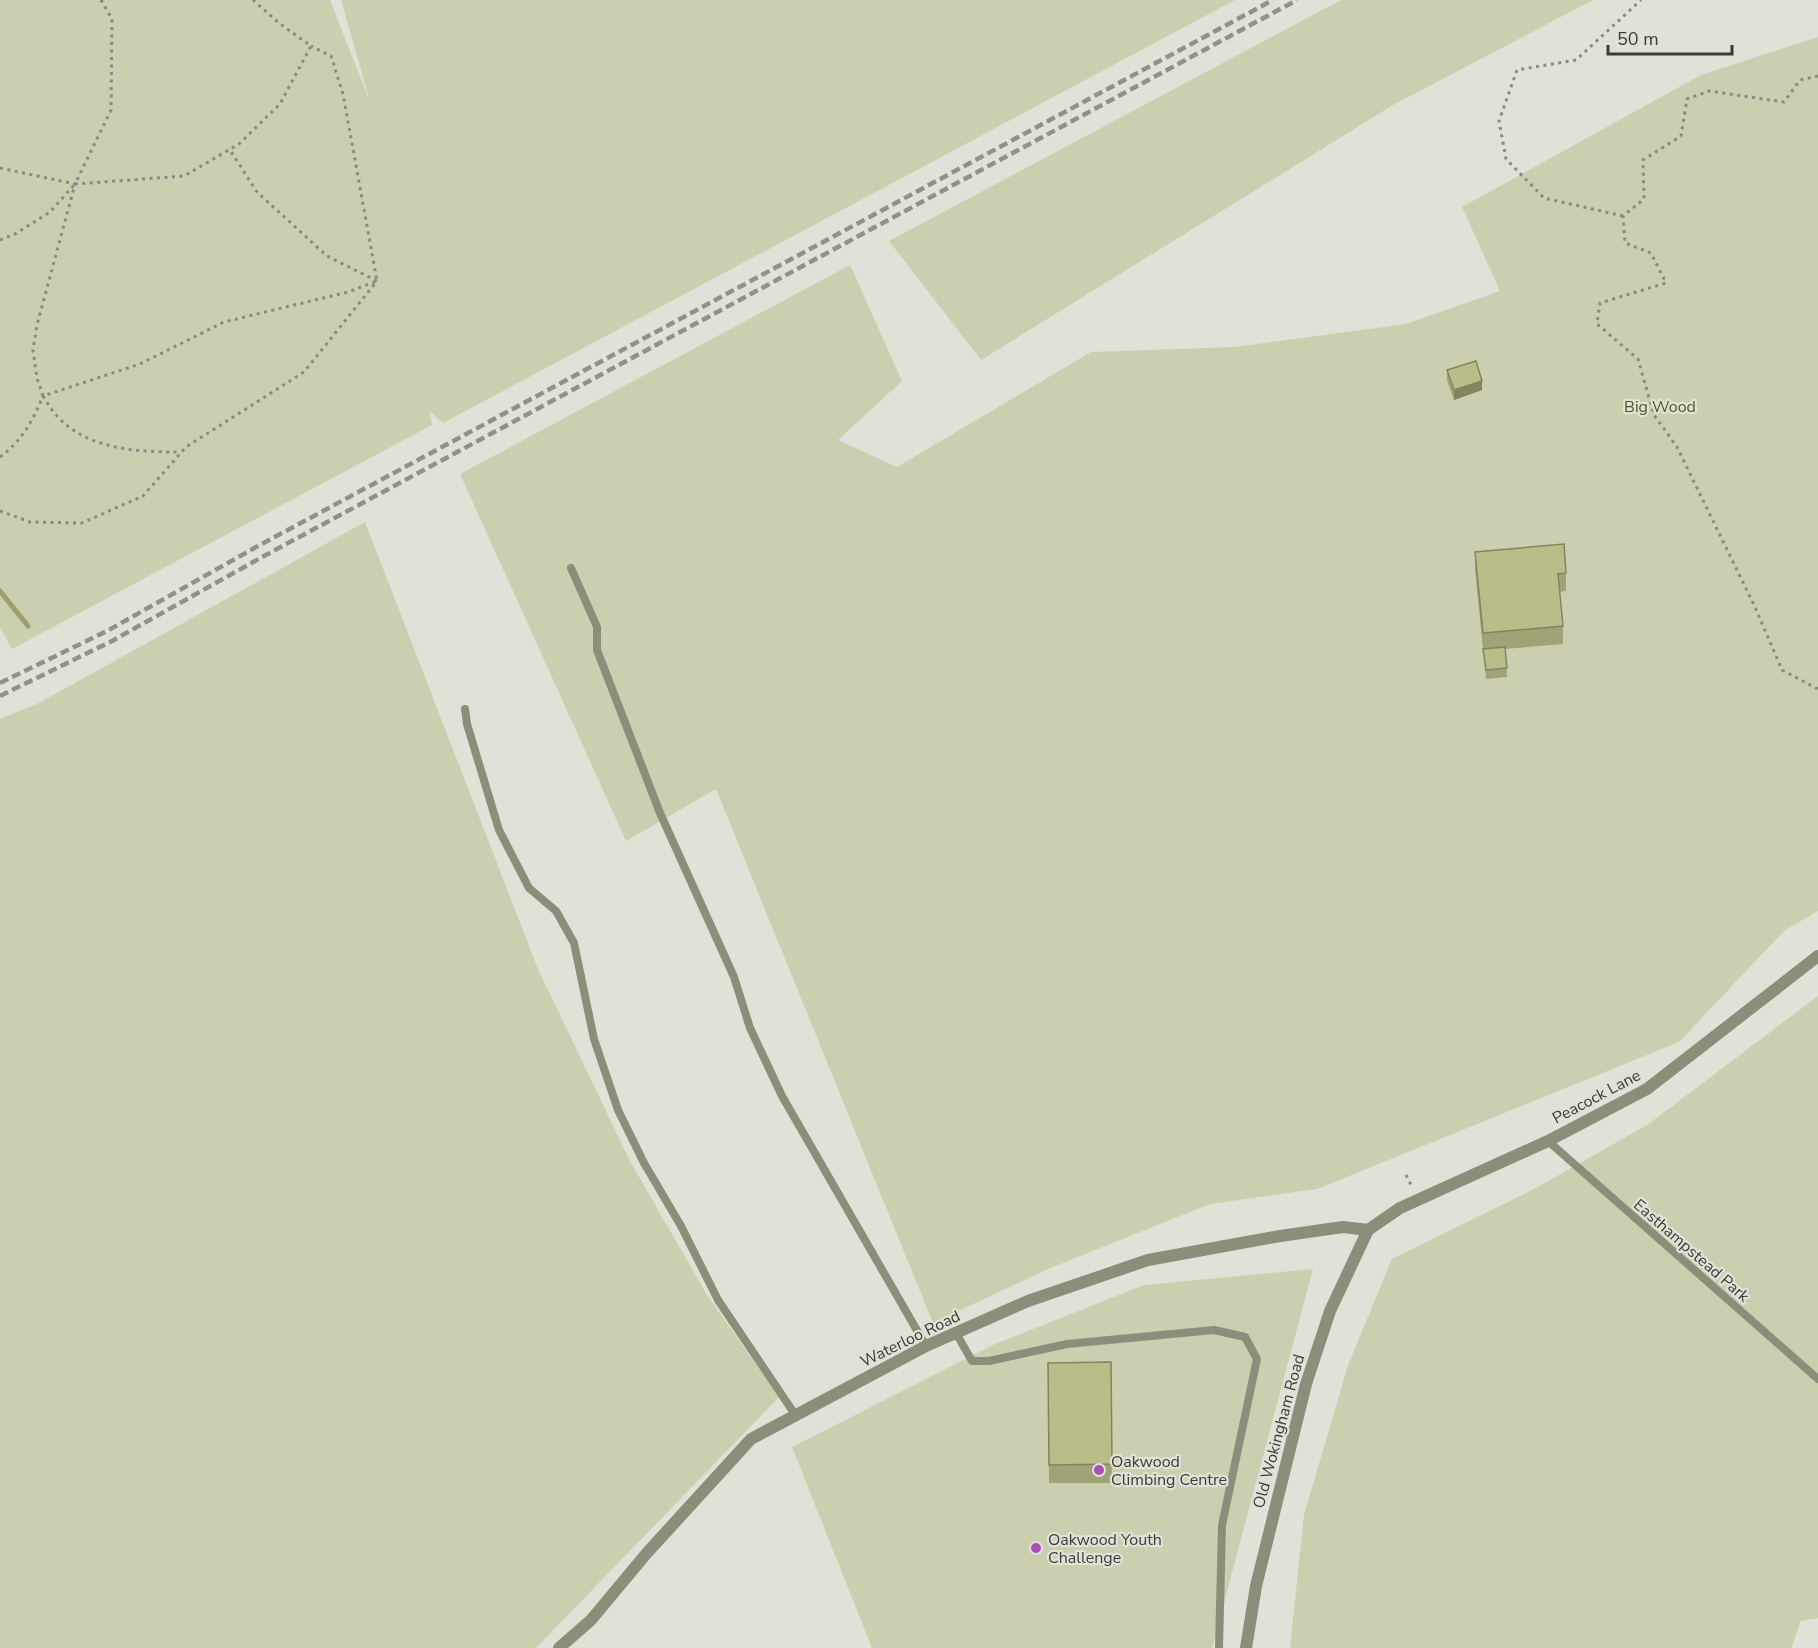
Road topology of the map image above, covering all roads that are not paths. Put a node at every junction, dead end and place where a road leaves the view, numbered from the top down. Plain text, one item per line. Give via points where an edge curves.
1 (571, 568) dead end
2 (465, 708) dead end
3 (1818, 956) edge
4 (1548, 1141) junction
5 (1368, 1230) junction
6 (956, 1333) junction
7 (926, 1346) junction
8 (1818, 1379) edge
9 (796, 1416) junction
10 (559, 1648) edge
11 (1219, 1648) edge
12 (1246, 1648) edge

1 - 7 lane via 597,627 597,650 660,813 734,977 750,1028 782,1096
2 - 9 lane via 500,830 529,888 556,911 574,943 594,1039 618,1110 718,1300
3 - 4 street, Peacock Lane via 1647,1089
4 - 5 street, Peacock Lane via 1400,1208
4 - 8 lane, Easthampstead Park
5 - 6 street, Waterloo Road via 1343,1227 1148,1260 1028,1301
5 - 12 street, Old Wokingham Road via 1330,1311 1306,1383 1258,1575
6 - 7 street, Waterloo Road
6 - 11 lane via 972,1361 1067,1344 1214,1330 1245,1337 1257,1359 1222,1525
7 - 9 street, Waterloo Road
9 - 10 street, Waterloo Road via 751,1439 591,1620

